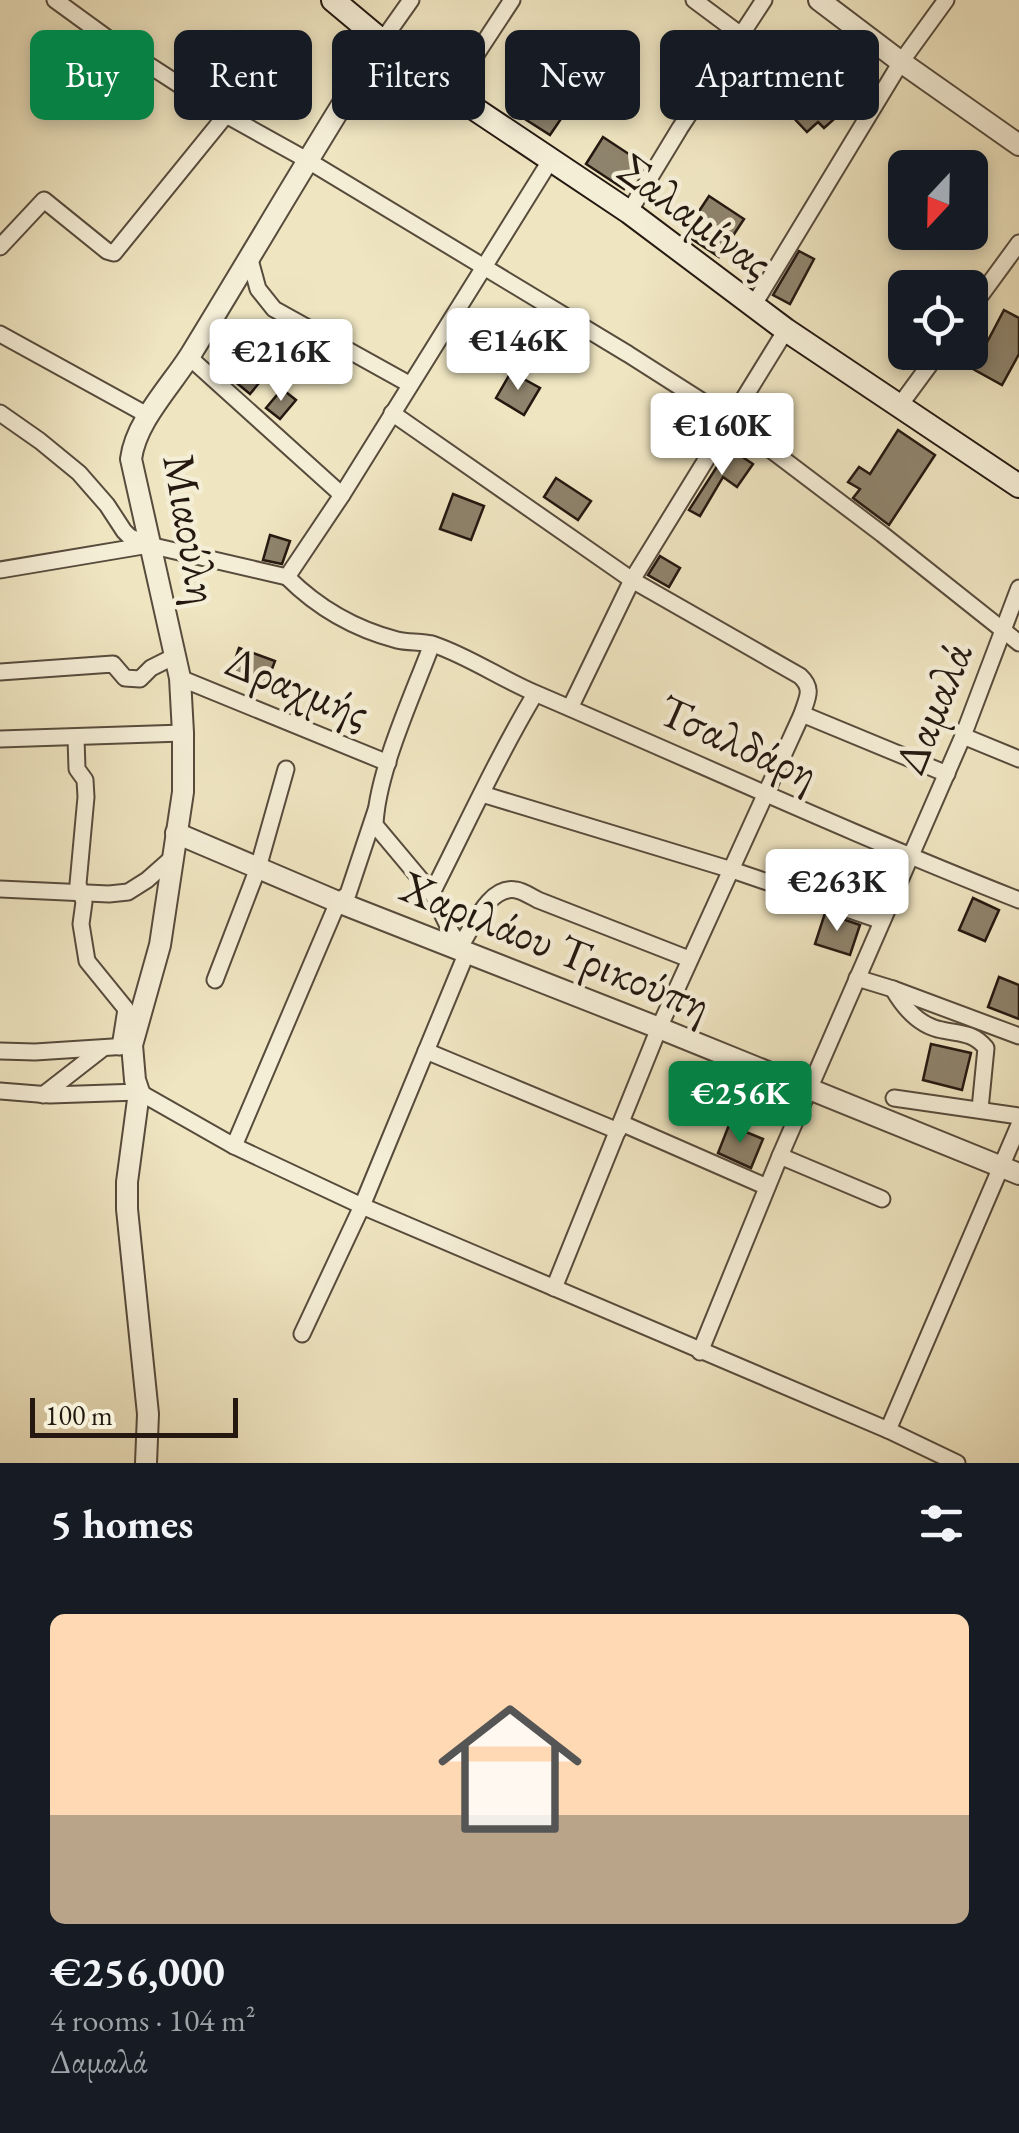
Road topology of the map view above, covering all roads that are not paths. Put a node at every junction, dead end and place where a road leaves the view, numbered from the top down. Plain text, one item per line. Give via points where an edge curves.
1 (55, 0) edge
2 (333, 0) edge
3 (411, 0) edge
4 (512, 0) edge
5 (694, 0) edge
6 (764, 0) edge
7 (819, 0) edge
8 (946, 0) edge
9 (369, 30) edge
10 (390, 30) edge
11 (733, 30) edge
12 (743, 30) edge
13 (485, 41) edge
14 (901, 62) junction
15 (174, 82) edge
16 (485, 116) edge
17 (332, 119) edge
18 (223, 120) edge
19 (233, 120) edge
20 (687, 120) edge
21 (1019, 146) edge
22 (306, 160) junction
23 (550, 161) junction
24 (629, 212) junction
25 (1019, 243) edge
26 (0, 247) edge
27 (249, 256) junction
28 (484, 268) junction
29 (988, 285) edge
30 (753, 306) junction
31 (786, 330) junction
32 (0, 334) edge
33 (189, 357) junction
34 (926, 370) edge
35 (409, 384) junction
36 (900, 406) junction
37 (0, 413) edge
38 (392, 413) junction
39 (150, 416) junction
40 (730, 420) junction
41 (1019, 486) edge
42 (342, 494) junction
43 (149, 546) junction
44 (0, 570) edge
45 (286, 577) junction
46 (632, 580) junction
47 (1019, 588) edge
48 (1002, 632) junction
49 (1019, 643) edge
50 (432, 644) junction
51 (176, 656) junction
52 (0, 672) edge
53 (180, 678) junction
54 (535, 694) junction
55 (570, 708) junction
56 (802, 714) junction
57 (183, 733) junction
58 (963, 736) junction
59 (76, 738) junction
60 (0, 740) edge
61 (1019, 758) edge
62 (388, 763) junction
63 (286, 768) dead end
64 (947, 774) junction
65 (482, 794) junction
66 (764, 794) junction
67 (376, 810) junction
68 (176, 833) junction
69 (173, 857) junction
70 (911, 858) junction
71 (258, 868) junction
72 (732, 870) junction
73 (0, 889) edge
74 (81, 892) junction
75 (432, 893) junction
76 (1019, 900) edge
77 (338, 902) junction
78 (882, 921) junction
79 (464, 948) junction
80 (689, 959) junction
81 (857, 978) junction
82 (215, 980) dead end
83 (892, 989) junction
84 (659, 1028) junction
85 (1019, 1036) edge
86 (126, 1046) junction
87 (102, 1049) junction
88 (0, 1051) edge
89 (426, 1051) junction
90 (809, 1089) junction
91 (0, 1091) edge
92 (139, 1092) junction
93 (43, 1094) junction
94 (894, 1098) dead end
95 (980, 1109) junction
96 (1019, 1116) edge
97 (1019, 1125) edge
98 (620, 1127) junction
99 (234, 1146) junction
100 (780, 1156) junction
101 (1010, 1170) edge
102 (767, 1187) junction
103 (882, 1199) dead end
104 (362, 1206) junction
105 (554, 1288) junction
106 (302, 1334) dead end
107 (700, 1352) junction
108 (888, 1430) junction
109 (146, 1463) edge
110 (957, 1463) edge

1 - 15 street
2 - 9 main road, Σαλαμίνας
3 - 10 street
4 - 13 street
5 - 11 street
6 - 12 street
7 - 14 street
8 - 14 street
14 - 21 street
14 - 30 street
16 - 23 main road, Σαλαμίνας
17 - 22 street, Μιαούλη
18 - 26 street via 114,253 44,200
19 - 22 street
20 - 24 street
22 - 27 street, Μιαούλη
22 - 28 street
23 - 24 main road, Σαλαμίνας
23 - 28 street
24 - 30 main road, Σαλαμίνας
25 - 29 street
27 - 33 street, Μιαούλη
27 - 35 street via 258,289 274,310
28 - 35 street
28 - 40 street
30 - 31 main road, Σαλαμίνας
31 - 36 main road, Σαλαμίνας
31 - 40 street
32 - 39 street
33 - 39 street, Μιαούλη
33 - 42 street
34 - 36 street
35 - 38 street
36 - 41 main road, Σαλαμίνας
37 - 43 street via 78,472 124,532
38 - 42 street
38 - 46 street
39 - 43 street, Μιαούλη via 132,459
40 - 46 street
40 - 48 street
42 - 45 street
43 - 44 street
43 - 45 street
43 - 51 street, Μιαούλη
45 - 50 street, Τσαλδάρη via 357,627
46 - 55 street
46 - 56 street via 800,676 810,690
47 - 48 street, Δαμαλά
48 - 49 street
48 - 58 street, Δαμαλά
50 - 54 street, Τσαλδάρη
50 - 62 street
51 - 52 street via 140,679 125,678 113,664
51 - 53 street, Μιαούλη
53 - 57 street, Μιαούλη
53 - 62 street, Δραχμής
54 - 55 street, Τσαλδάρη
54 - 65 street
55 - 66 street, Τσαλδάρη
56 - 64 street
56 - 66 street
57 - 59 street
57 - 68 street, Μιαούλη
58 - 61 street
58 - 64 street, Δαμαλά
59 - 60 street
59 - 74 street via 86,797
62 - 67 street
63 - 71 street
64 - 70 street, Δαμαλά
65 - 72 street
65 - 75 street
66 - 70 street, Τσαλδάρη
66 - 72 street
67 - 75 street via 375,825
67 - 77 street via 348,894
68 - 69 street, Μιαούλη
68 - 71 street, Χαριλάου Τρικούπη
69 - 74 street via 128,892
69 - 86 street, Μιαούλη via 156,966
70 - 76 street, Τσαλδάρη
70 - 78 street, Δαμαλά
71 - 77 street, Χαριλάου Τρικούπη
71 - 82 street
72 - 78 street
72 - 80 street
73 - 74 street
74 - 86 street via 87,961 126,1008
75 - 79 street
77 - 79 street, Χαριλάου Τρικούπη
77 - 99 street
78 - 81 street, Δαμαλά
79 - 80 street via 492,898 516,890
79 - 84 street, Χαριλάου Τρικούπη
79 - 89 street
80 - 84 street
81 - 83 street
81 - 90 street, Δαμαλά
83 - 85 street
83 - 95 street via 916,1018 966,1033 986,1048
84 - 90 street, Χαριλάου Τρικούπη
84 - 98 street
86 - 87 street
86 - 92 street, Μιαούλη
87 - 88 street
87 - 93 street
89 - 98 street
89 - 104 street
90 - 100 street, Δαμαλά
90 - 101 street, Χαριλάου Τρικούπη
91 - 93 street
92 - 93 street
92 - 99 street
92 - 109 street, Μιαούλη via 127,1209 148,1414
94 - 95 street
95 - 96 street
97 - 101 street
98 - 102 street
98 - 105 street
99 - 104 street
100 - 102 street, Δαμαλά
100 - 103 street
101 - 108 street
102 - 107 street, Δαμαλά
104 - 105 street
104 - 106 street
105 - 107 street
107 - 108 street
108 - 110 street

